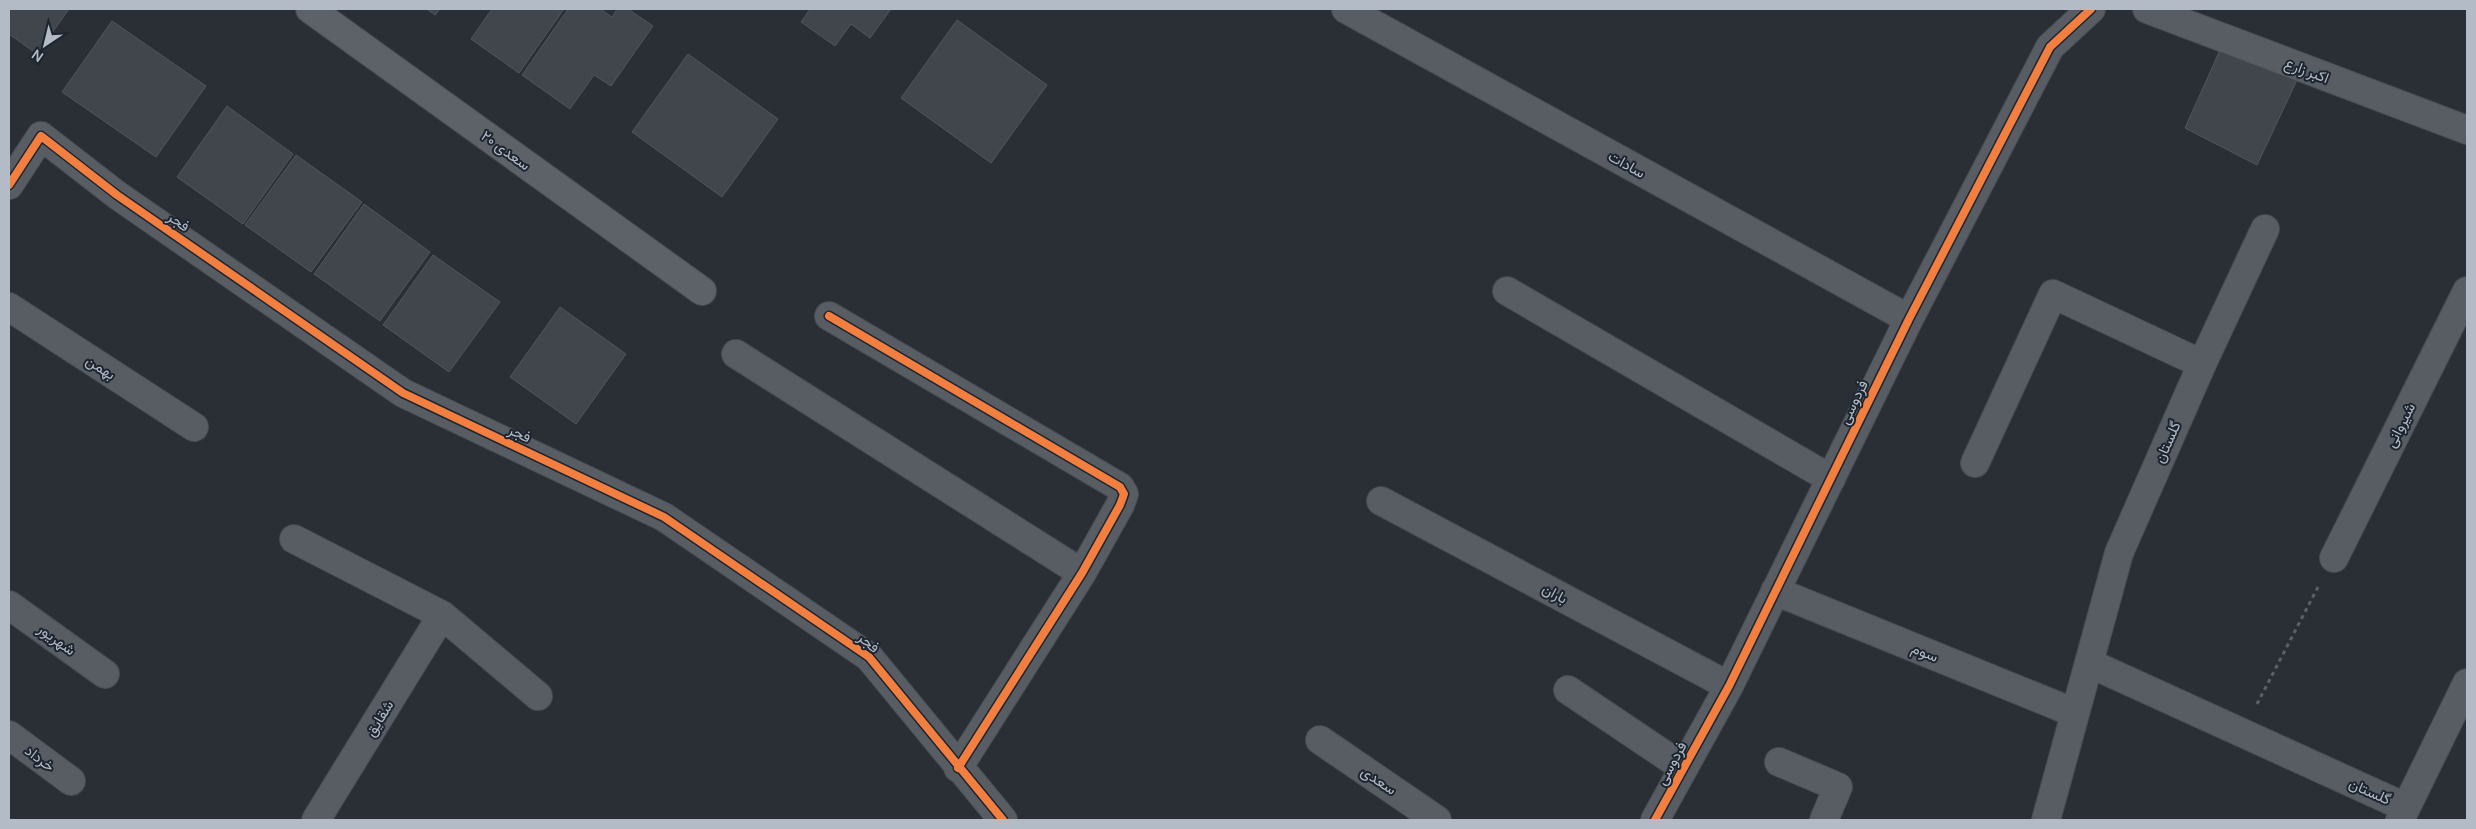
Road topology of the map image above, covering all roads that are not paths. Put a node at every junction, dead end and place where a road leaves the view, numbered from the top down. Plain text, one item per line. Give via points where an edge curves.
1 (310, 9) edge
2 (1346, 9) edge
3 (2092, 9) edge
4 (2147, 9) edge
5 (2467, 130) edge
6 (9, 185) edge
7 (2266, 229) dead end
8 (702, 291) dead end
9 (2467, 291) edge
10 (1507, 292) dead end
11 (9, 307) edge
12 (829, 316) dead end
13 (1909, 319) junction
14 (736, 354) dead end
15 (2202, 364) junction
16 (194, 427) dead end
17 (1975, 463) dead end
18 (1831, 479) junction
19 (1381, 501) dead end
20 (294, 539) dead end
21 (2334, 558) road end
22 (1082, 573) junction
23 (1775, 591) junction
24 (9, 604) edge
25 (442, 615) junction
26 (2089, 663) junction
27 (105, 674) dead end
28 (1729, 686) junction
29 (1568, 690) dead end
30 (538, 696) dead end
31 (2463, 700) edge
32 (2075, 713) junction
33 (9, 735) edge
34 (1320, 740) dead end
35 (1779, 762) dead end
36 (958, 768) junction
37 (1684, 768) junction
38 (71, 781) dead end
39 (2403, 814) edge
40 (316, 820) edge
41 (1003, 820) edge
42 (1437, 820) edge
43 (1655, 820) edge
44 (1824, 820) edge
45 (2046, 820) edge

1 - 8 street, سعدی ۲۰
2 - 13 street, سادات
3 - 13 street, فردوسی via 2050,47
4 - 5 street, اکبر زارع
6 - 36 street, فجر via 41,136 117,195 403,393 664,517 869,658
7 - 15 street, گلستان
9 - 21 street, شیروانی
10 - 18 street
11 - 16 street, بهمن
12 - 22 street via 1120,487 1124,494 1120,505
13 - 18 street, فردوسی
14 - 22 street
15 - 17 street via 2053,294
15 - 26 street, گلستان via 2119,553
18 - 23 street, فردوسی
19 - 28 street, باران
20 - 25 street
22 - 36 street
23 - 28 street, فردوسی
23 - 32 street, سوم
24 - 27 street, شهریور
25 - 30 street
25 - 40 street, شقایق
26 - 32 street, گلستان
26 - 39 street, گلستان via 2242,733
28 - 37 street, فردوسی
29 - 37 street
31 - 39 street
32 - 45 street, گلستان
33 - 38 street, خرداد
34 - 42 street, سعدی
35 - 44 street via 1838,787
36 - 41 street, فجر
37 - 43 street, فردوسی

